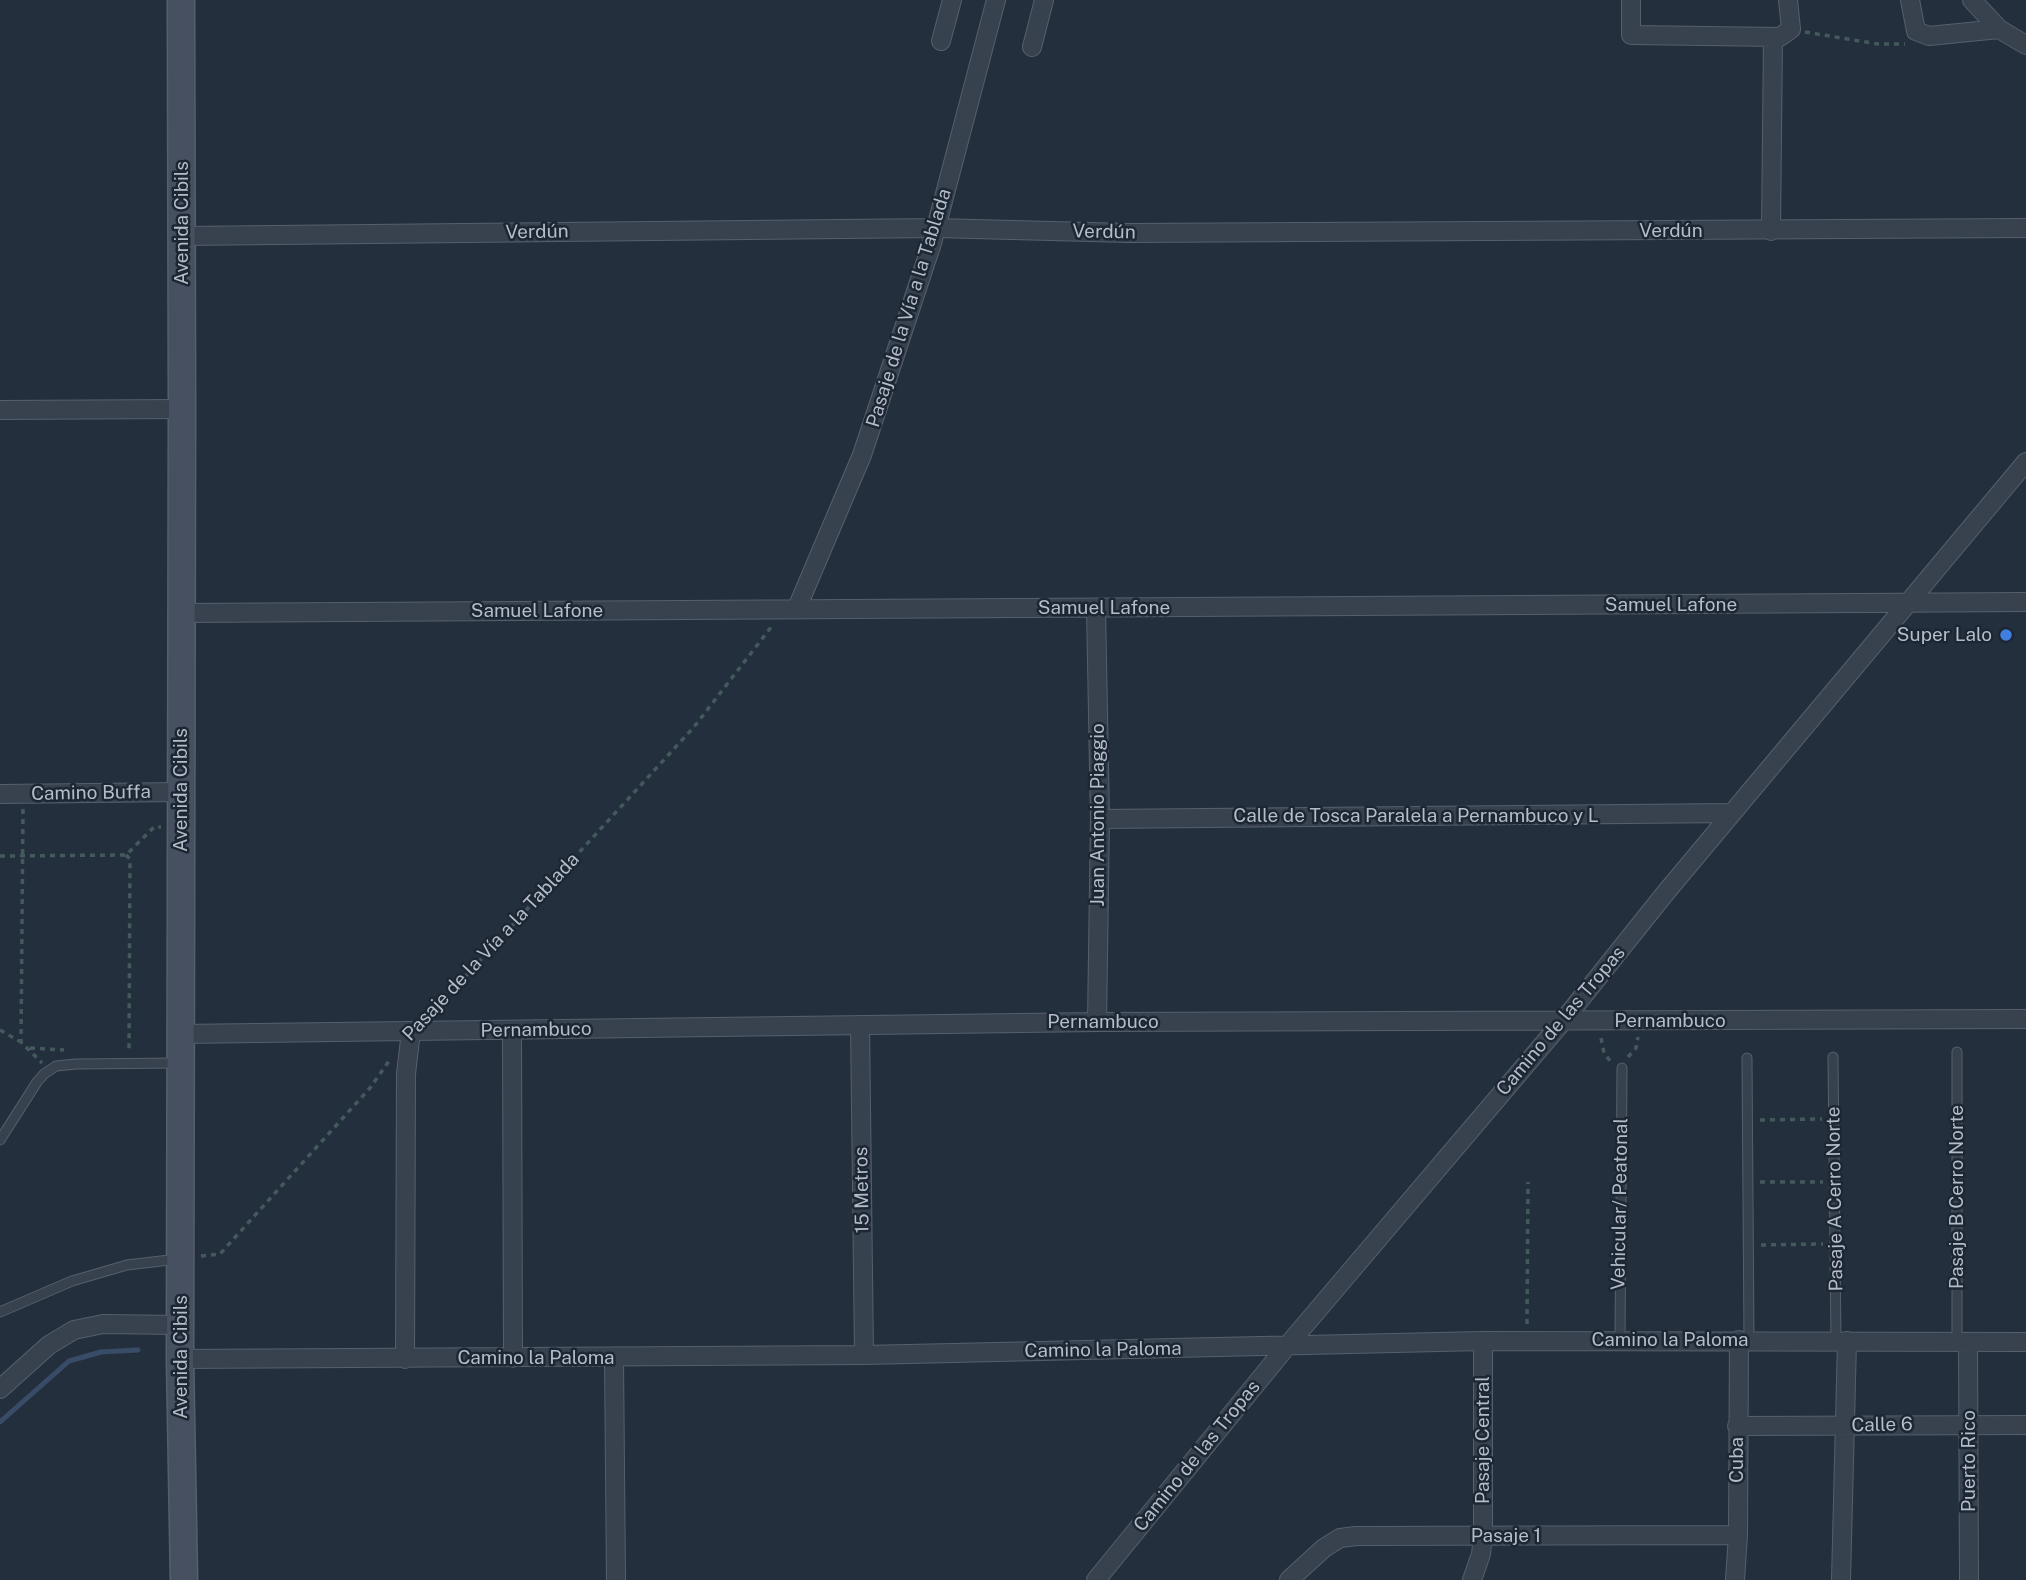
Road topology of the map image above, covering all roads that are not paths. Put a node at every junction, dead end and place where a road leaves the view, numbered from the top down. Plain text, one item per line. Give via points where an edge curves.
1 (181, 0) edge
2 (952, 0) edge
3 (996, 0) edge
4 (1044, 0) edge
5 (1632, 0) edge
6 (1788, 0) edge
7 (1910, 0) edge
8 (1972, 0) edge
9 (1999, 29) junction
10 (1773, 37) junction
11 (941, 41) dead end
12 (2026, 46) edge
13 (1032, 47) dead end
14 (936, 228) junction
15 (2026, 228) edge
16 (1772, 231) junction
17 (182, 236) junction
18 (183, 409) junction
19 (0, 410) edge
20 (2026, 462) edge
21 (2026, 602) edge
22 (1909, 603) junction
23 (1096, 608) junction
24 (792, 609) junction
25 (181, 612) junction
26 (181, 792) junction
27 (0, 794) edge
28 (1732, 813) junction
29 (1100, 819) junction
30 (2026, 1019) edge
31 (1563, 1021) junction
32 (1097, 1022) junction
33 (860, 1025) junction
34 (512, 1030) junction
35 (411, 1031) junction
36 (181, 1034) junction
37 (1958, 1052) dead end
38 (1833, 1057) dead end
39 (1747, 1058) dead end
40 (181, 1063) junction
41 (1622, 1068) road end
42 (0, 1140) edge
43 (181, 1258) junction
44 (0, 1312) edge
45 (181, 1325) junction
46 (1620, 1339) junction
47 (1483, 1340) junction
48 (1744, 1340) junction
49 (1842, 1340) junction
50 (1963, 1342) junction
51 (2026, 1342) edge
52 (1287, 1346) junction
53 (864, 1355) junction
54 (513, 1358) junction
55 (614, 1358) junction
56 (180, 1359) junction
57 (405, 1359) junction
58 (0, 1389) edge
59 (1968, 1424) junction
60 (1845, 1425) junction
61 (2026, 1425) edge
62 (1737, 1426) junction
63 (1738, 1535) junction
64 (1483, 1536) junction
65 (184, 1580) edge
66 (616, 1580) edge
67 (1096, 1580) edge
68 (1289, 1580) edge
69 (1472, 1580) edge
70 (1735, 1580) edge
71 (1841, 1580) edge
72 (1969, 1580) edge

1 - 17 street, Avenida Cibils
2 - 11 street
3 - 14 street, Pasaje de la Vía a la Tablada
4 - 13 street
5 - 10 street via 1632,34
6 - 10 street via 1791,29
7 - 9 street via 1916,31 1929,36
8 - 9 street
9 - 12 street
10 - 16 street
14 - 16 street, Verdún via 1128,233
14 - 17 street, Verdún
14 - 24 street, Pasaje de la Vía a la Tablada via 863,455
15 - 16 street, Verdún
17 - 18 street, Avenida Cibils
18 - 19 street
18 - 25 street, Avenida Cibils
20 - 22 street, Camino de las Tropas
21 - 22 street, Samuel Lafone
22 - 23 street, Samuel Lafone
22 - 28 street, Camino de las Tropas
23 - 24 street, Samuel Lafone
23 - 29 street, Juan Antonio Piaggio
24 - 25 street, Samuel Lafone
25 - 26 street, Avenida Cibils
26 - 27 street, Camino Buffa
26 - 36 street, Avenida Cibils
28 - 29 street, Calle de Tosca Paralela a Pernambuco y L
28 - 31 street, Camino de las Tropas
29 - 32 street, Juan Antonio Piaggio
30 - 31 street, Pernambuco
31 - 32 street, Pernambuco
31 - 52 street, Camino de las Tropas
32 - 33 street, Pernambuco
33 - 34 street, Pernambuco
33 - 53 street, 15 Metros
34 - 35 street, Pernambuco
34 - 54 street
35 - 36 street, Pernambuco
35 - 57 street via 406,1074
36 - 40 street, Avenida Cibils
37 - 50 lane, Pasaje B Cerro Norte
38 - 49 lane, Pasaje A Cerro Norte via 1835,1244
39 - 48 lane
40 - 42 lane via 56,1066 44,1074
40 - 43 street, Avenida Cibils
41 - 46 lane, Vehicular/ Peatonal
43 - 44 lane via 127,1265 72,1281
43 - 45 street, Avenida Cibils
45 - 56 street, Avenida Cibils
45 - 58 street via 103,1324 74,1330 49,1345
46 - 47 street, Camino la Paloma
46 - 48 street, Camino la Paloma
47 - 52 street, Camino la Paloma
47 - 64 street, Pasaje Central
48 - 49 street, Camino la Paloma
48 - 62 street, Cuba
49 - 50 street, Camino la Paloma
49 - 60 street
50 - 51 street, Camino la Paloma
50 - 59 street, Puerto Rico
52 - 53 street, Camino la Paloma
52 - 67 street, Camino de las Tropas
53 - 55 street, Camino la Paloma
54 - 55 street, Camino la Paloma
54 - 57 street, Camino la Paloma
55 - 66 street
56 - 57 street, Camino la Paloma
56 - 65 street, Avenida Cibils
59 - 60 street, Calle 6
59 - 61 street, Calle 6
59 - 72 street, Puerto Rico
60 - 62 street, Calle 6
60 - 71 street
62 - 63 street, Cuba
63 - 64 street, Pasaje 1
63 - 70 street, Cuba
64 - 68 street, Pasaje 1 via 1340,1538
64 - 69 street, Pasaje Central

